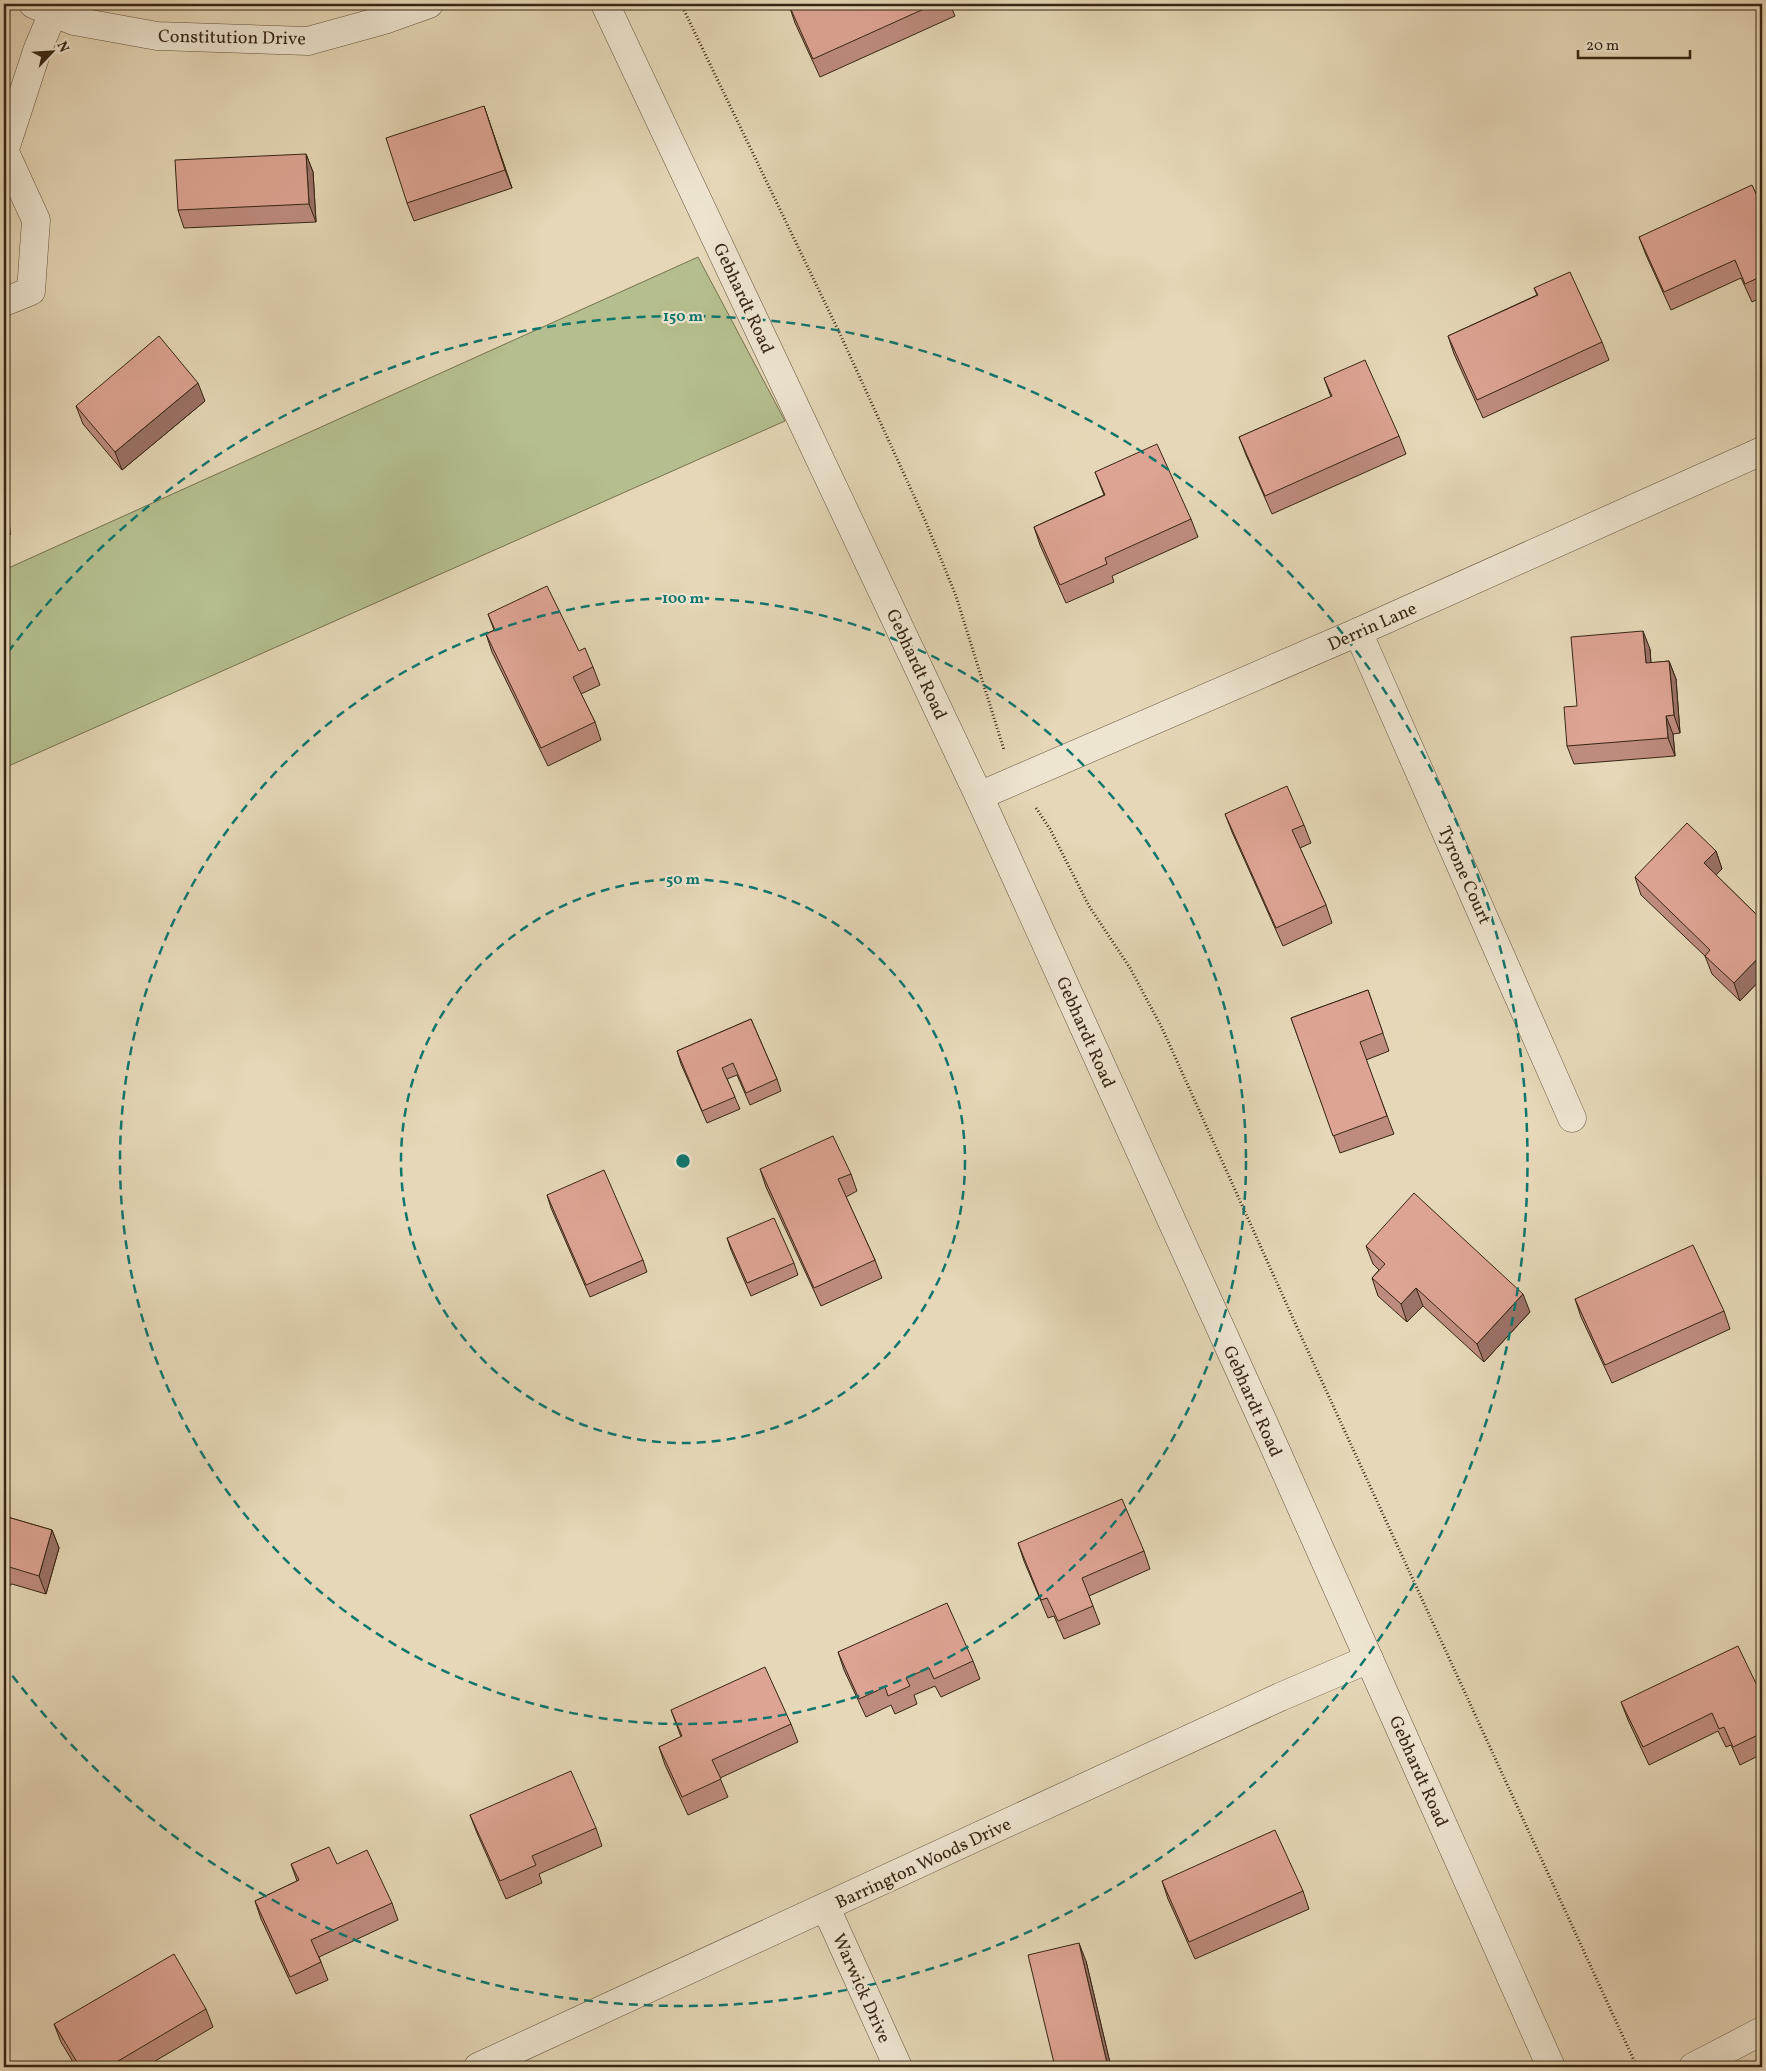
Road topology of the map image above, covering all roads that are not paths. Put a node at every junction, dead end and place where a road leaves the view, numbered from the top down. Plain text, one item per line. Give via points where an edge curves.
1 (430, 4) edge
2 (606, 4) edge
3 (43, 8) edge
4 (5, 150) edge
5 (4, 302) edge
6 (1762, 451) edge
7 (1358, 632) junction
8 (979, 796) junction
9 (1572, 1118) dead end
10 (1369, 1659) junction
11 (826, 1908) junction
12 (1762, 2031) edge
13 (478, 2067) edge
14 (898, 2067) edge
15 (1551, 2067) edge
16 (1693, 2067) edge

1 - 3 street, Constitution Drive via 308,41 157,36 74,20
2 - 8 street, Gebhardt Road
3 - 4 street via 37,51
4 - 5 street via 36,220 31,290
6 - 7 street, Derrin Lane
7 - 8 street, Derrin Lane
7 - 9 street, Tyrone Court
8 - 10 street, Gebhardt Road
10 - 11 street, Barrington Woods Drive via 1280,1697
10 - 15 street, Gebhardt Road
11 - 13 street, Barrington Woods Drive
11 - 14 street, Warwick Drive
12 - 16 street

